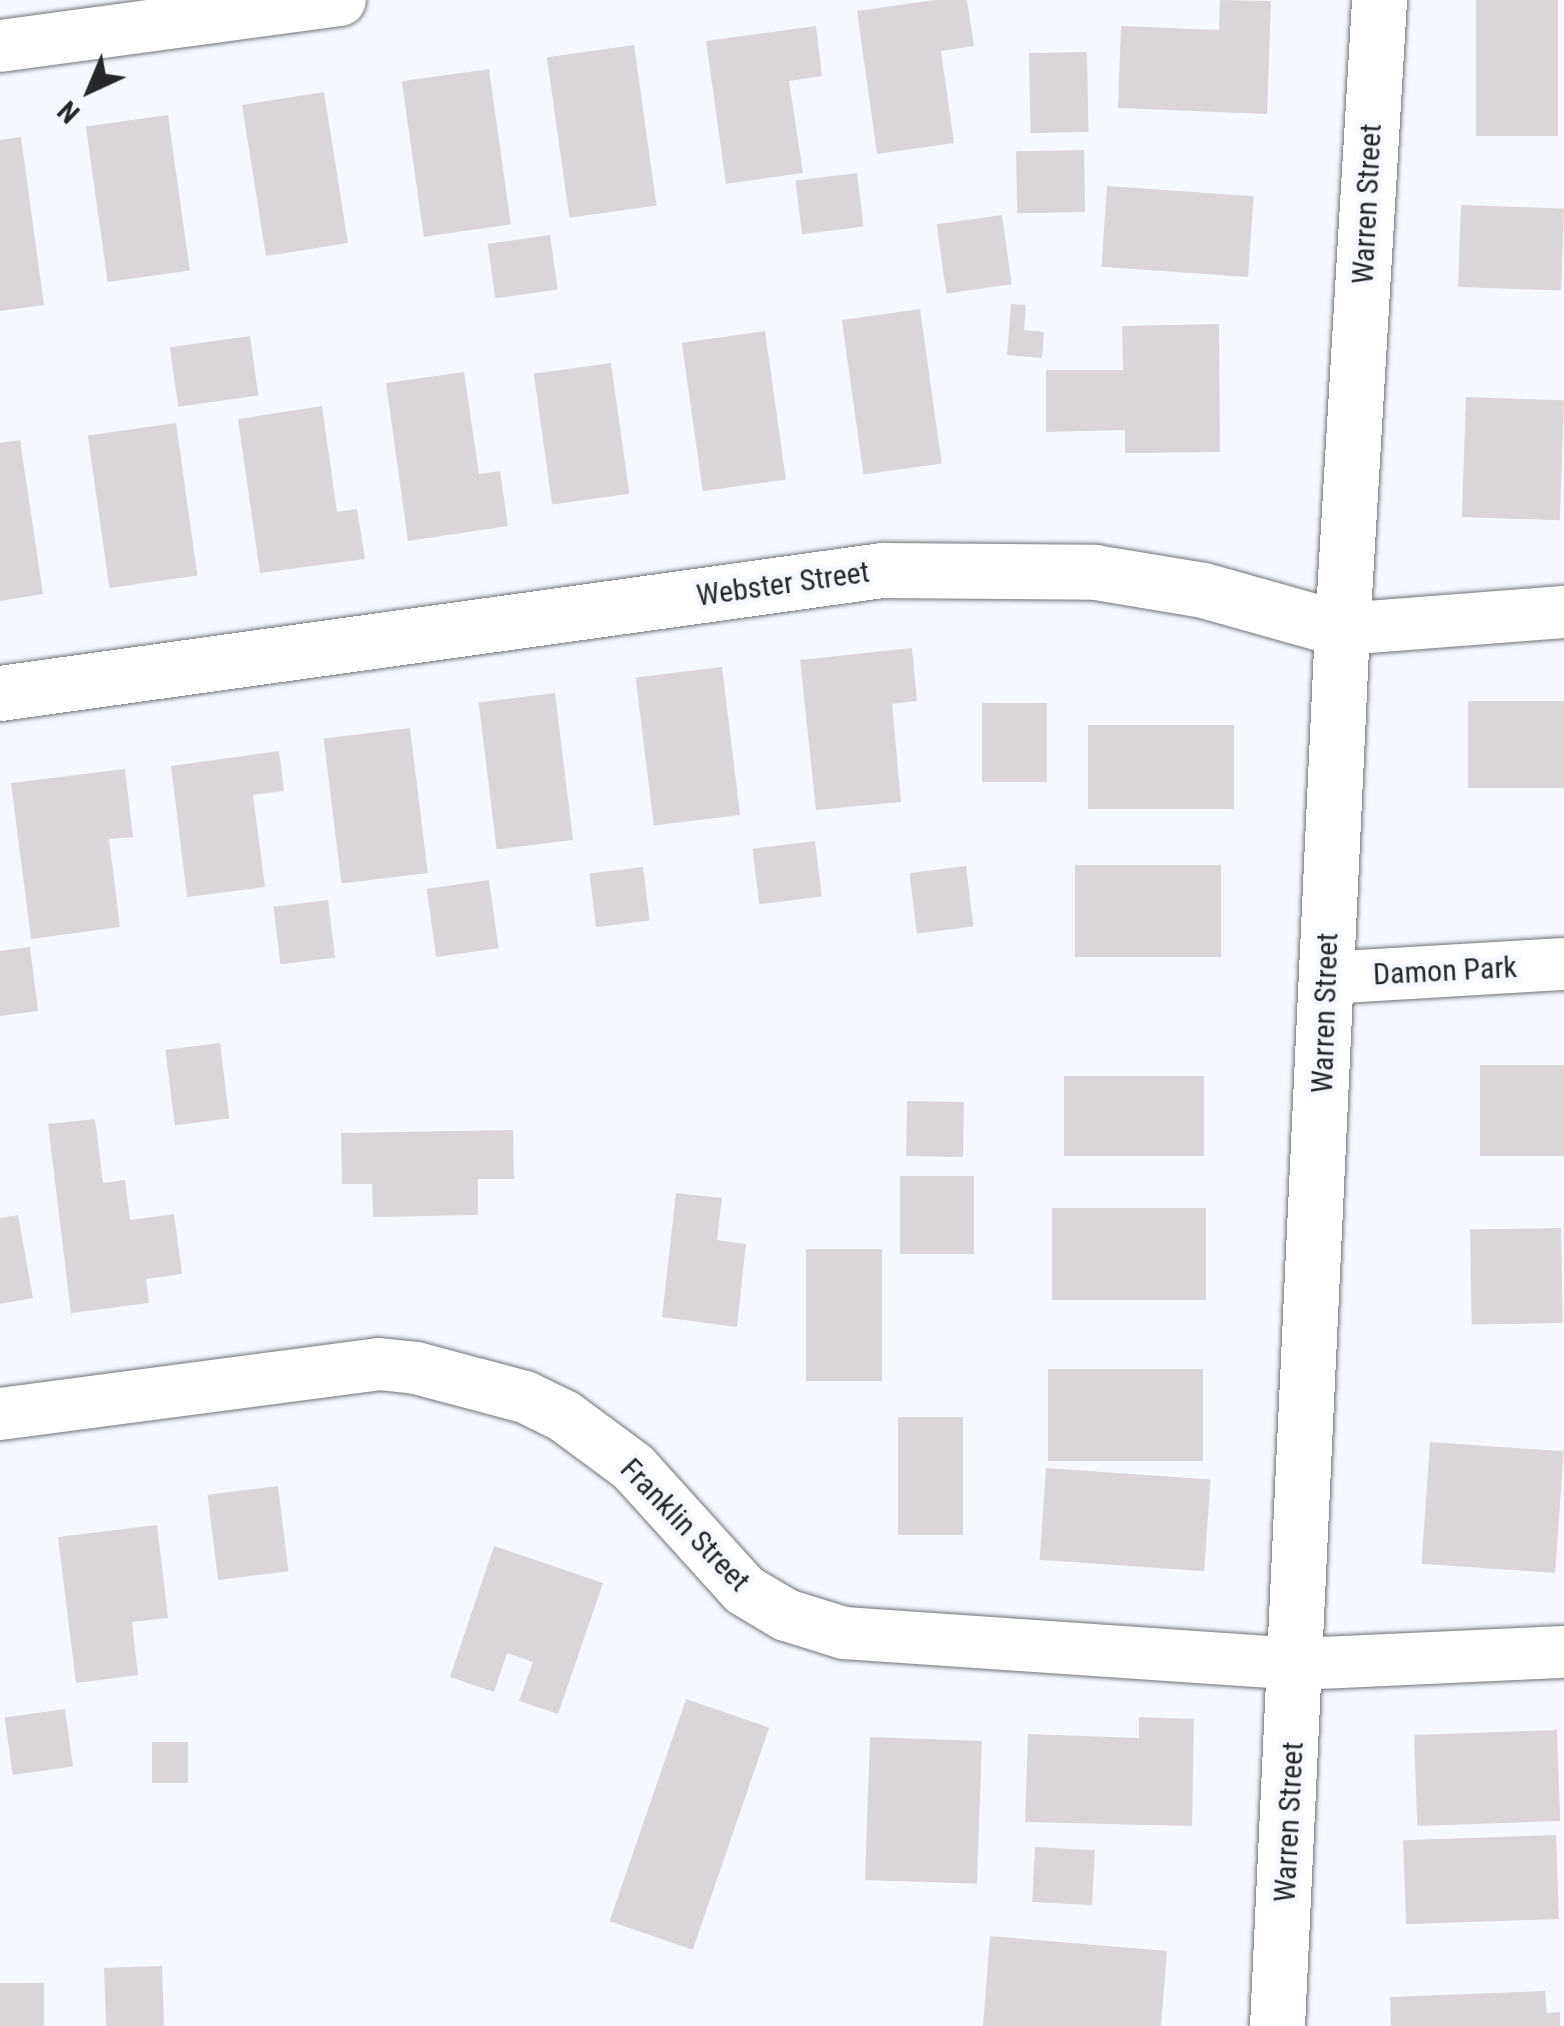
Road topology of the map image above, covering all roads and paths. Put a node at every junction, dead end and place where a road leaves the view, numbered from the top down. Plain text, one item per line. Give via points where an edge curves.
1 (340, 0) edge
2 (1379, 0) edge
3 (0, 46) edge
4 (1564, 612) edge
5 (1342, 630) junction
6 (0, 693) edge
7 (1564, 964) edge
8 (1326, 978) junction
9 (0, 1414) edge
10 (1564, 1652) edge
11 (1297, 1664) junction
12 (1277, 2026) edge

1 - 3 street
2 - 5 main road, Warren Street
4 - 5 street, Webster Street
5 - 6 main road, Webster Street via 1203,590 1094,572 882,570
5 - 8 main road, Warren Street
7 - 8 street, Damon Park
8 - 11 main road, Warren Street
9 - 11 street, Franklin Street via 380,1364 453,1375 525,1396 604,1443 744,1590 810,1624 844,1633
10 - 11 street, Franklin Street
11 - 12 main road, Warren Street

